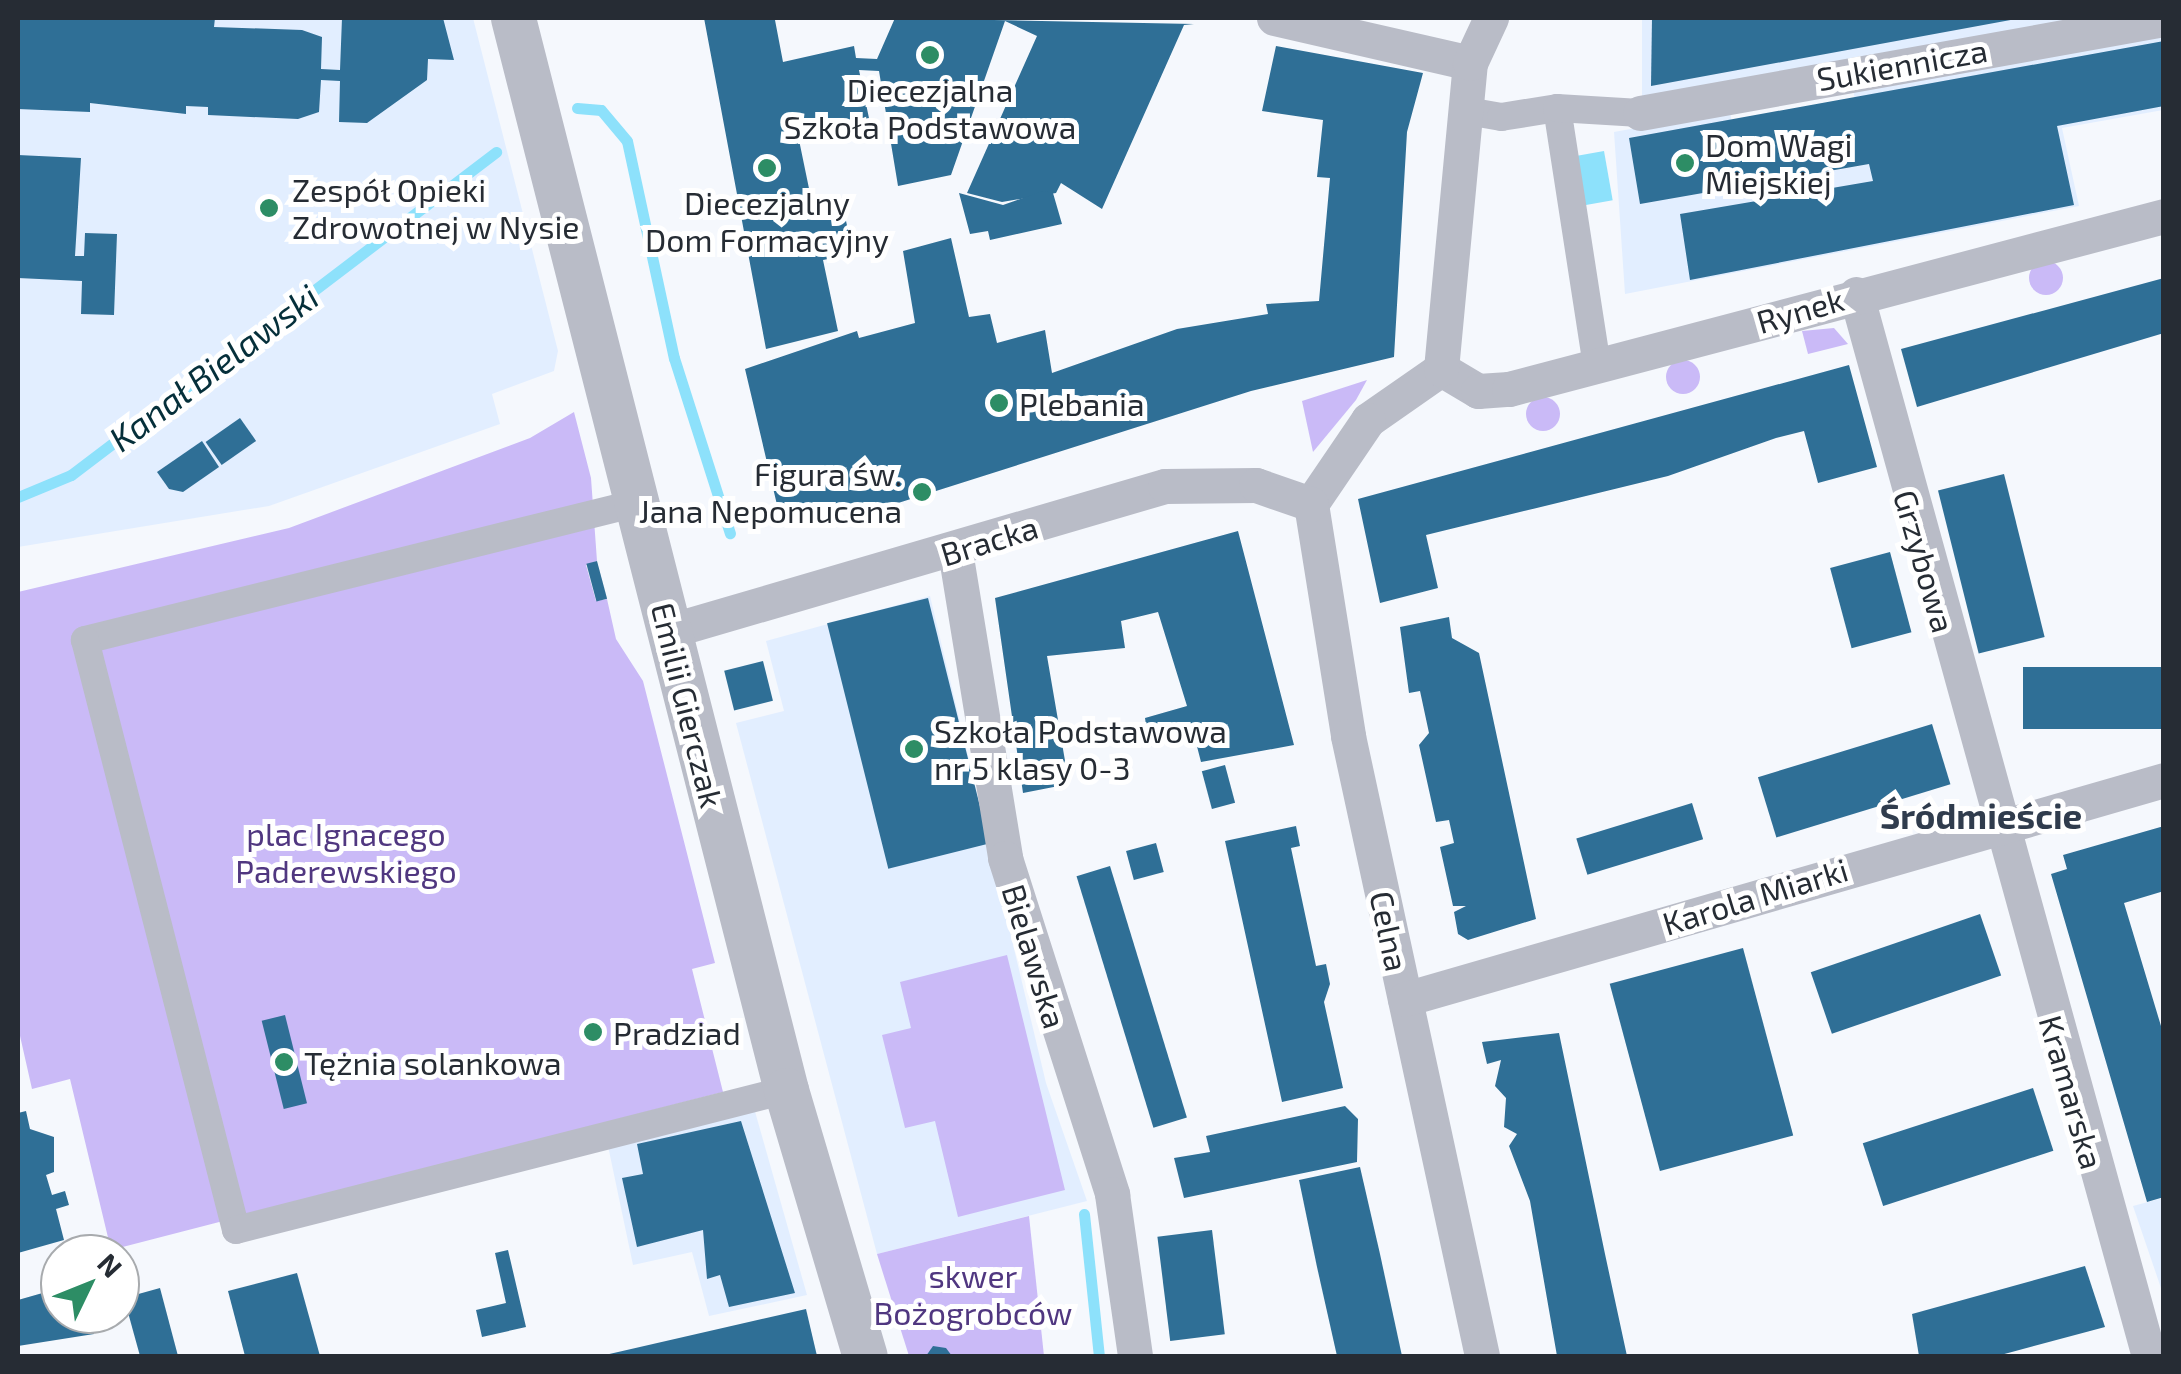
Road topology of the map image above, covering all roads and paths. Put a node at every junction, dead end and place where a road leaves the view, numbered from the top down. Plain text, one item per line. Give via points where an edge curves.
1 (1274, 18) edge
2 (1491, 18) edge
3 (2164, 19) edge
4 (520, 29) edge
5 (1470, 63) junction
6 (1557, 108) junction
7 (1467, 111) junction
8 (1640, 113) joint
9 (2164, 216) edge
10 (1856, 294) junction
11 (1597, 366) junction
12 (1440, 369) junction
13 (637, 503) junction
14 (1311, 504) junction
15 (955, 551) junction
16 (669, 631) junction
17 (2164, 780) edge
18 (1997, 827) junction
19 (1405, 999) junction
20 (786, 1090) junction
21 (865, 1356) edge
22 (1135, 1356) edge
23 (1482, 1356) edge
24 (2149, 1356) edge

1 - 5 street
2 - 5 street
3 - 8 street, Sukiennicza
4 - 13 street, Emilii Gierczak
5 - 7 street
6 - 7 street
6 - 8 street
6 - 11 street
7 - 12 street
9 - 10 street, Rynek
10 - 11 street, Rynek
10 - 18 street, Grzybowa
11 - 12 street, Rynek via 1478,390
12 - 14 street via 1368,420
13 - 16 street, Emilii Gierczak
13 - 20 street via 85,640 236,1230
14 - 15 street, Bracka via 1256,484 1178,484
14 - 19 street, Celna via 1341,700
15 - 16 street, Bracka
15 - 22 street, Bielawska via 1005,858 1112,1194
16 - 20 street, Emilii Gierczak
17 - 18 street, Karola Miarki
18 - 19 street, Karola Miarki
18 - 24 street, Kramarska
19 - 23 street, Celna
20 - 21 street, Emilii Gierczak

